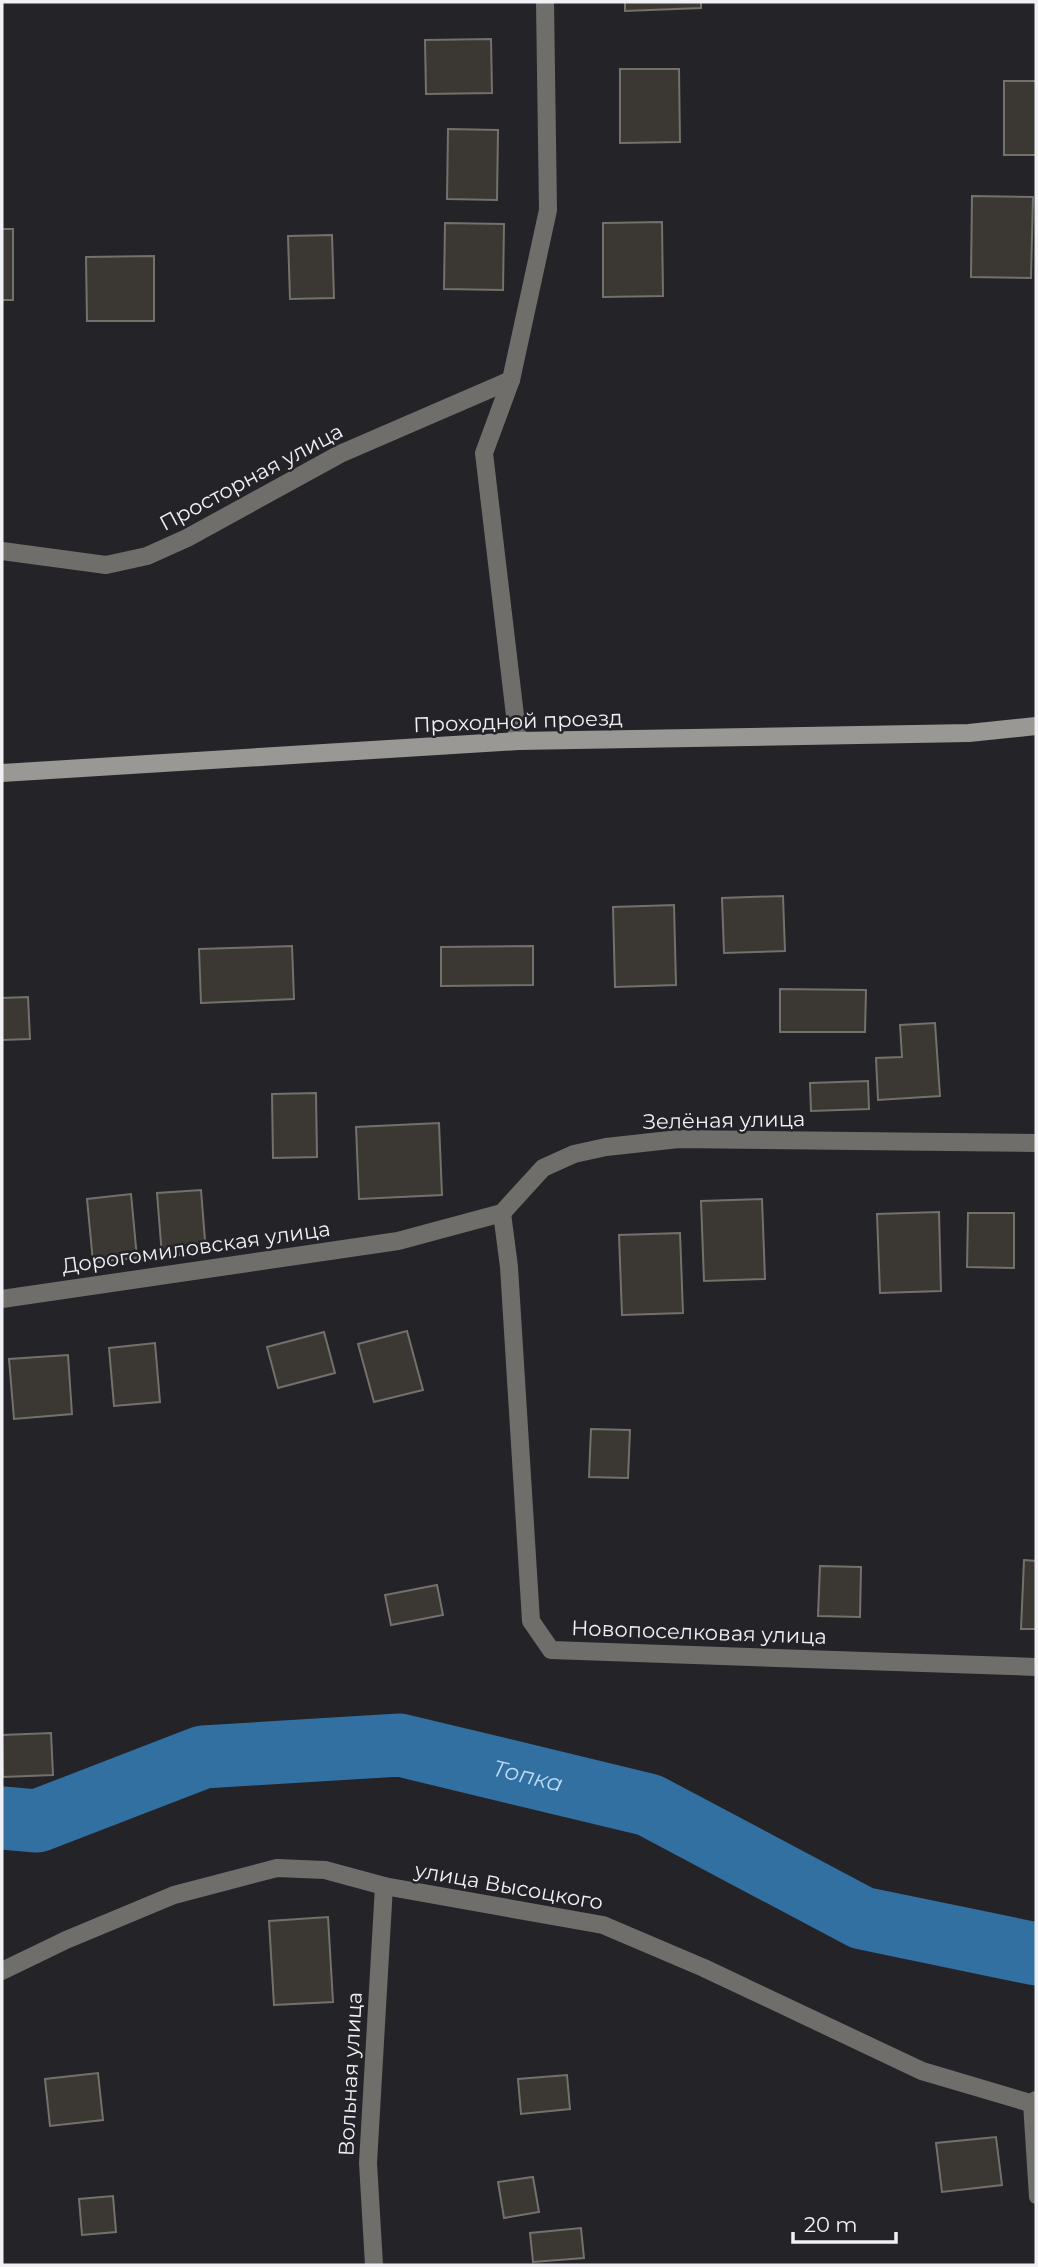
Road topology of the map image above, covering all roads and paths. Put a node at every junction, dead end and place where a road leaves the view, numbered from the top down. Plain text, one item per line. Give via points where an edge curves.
1 (545, 2) edge
2 (511, 380) junction
3 (2, 551) edge
4 (1036, 726) edge
5 (518, 741) junction
6 (2, 774) edge
7 (1036, 1143) edge
8 (502, 1213) junction
9 (2, 1298) edge
10 (1036, 1667) edge
11 (384, 1886) junction
12 (2, 1971) edge
13 (1033, 2101) edge
14 (1036, 2197) edge
15 (374, 2265) edge

1 - 2 street via 548,210
2 - 3 street, Просторная улица via 340,454 147,556 106,565
2 - 5 street via 484,453
4 - 5 street, Проходной проезд via 969,733
5 - 6 street, Проходной проезд
7 - 8 street, Зелёная улица via 679,1139 607,1147 574,1154 543,1168
8 - 9 street, Дорогомиловская улица via 398,1241
8 - 10 street, Новопоселковая улица via 531,1621 551,1650
11 - 12 street, улица Высоцкого via 325,1870 277,1868 174,1895
11 - 13 street, улица Высоцкого via 603,1925 922,2071
11 - 15 street, Вольная улица via 368,2163
13 - 14 lane

